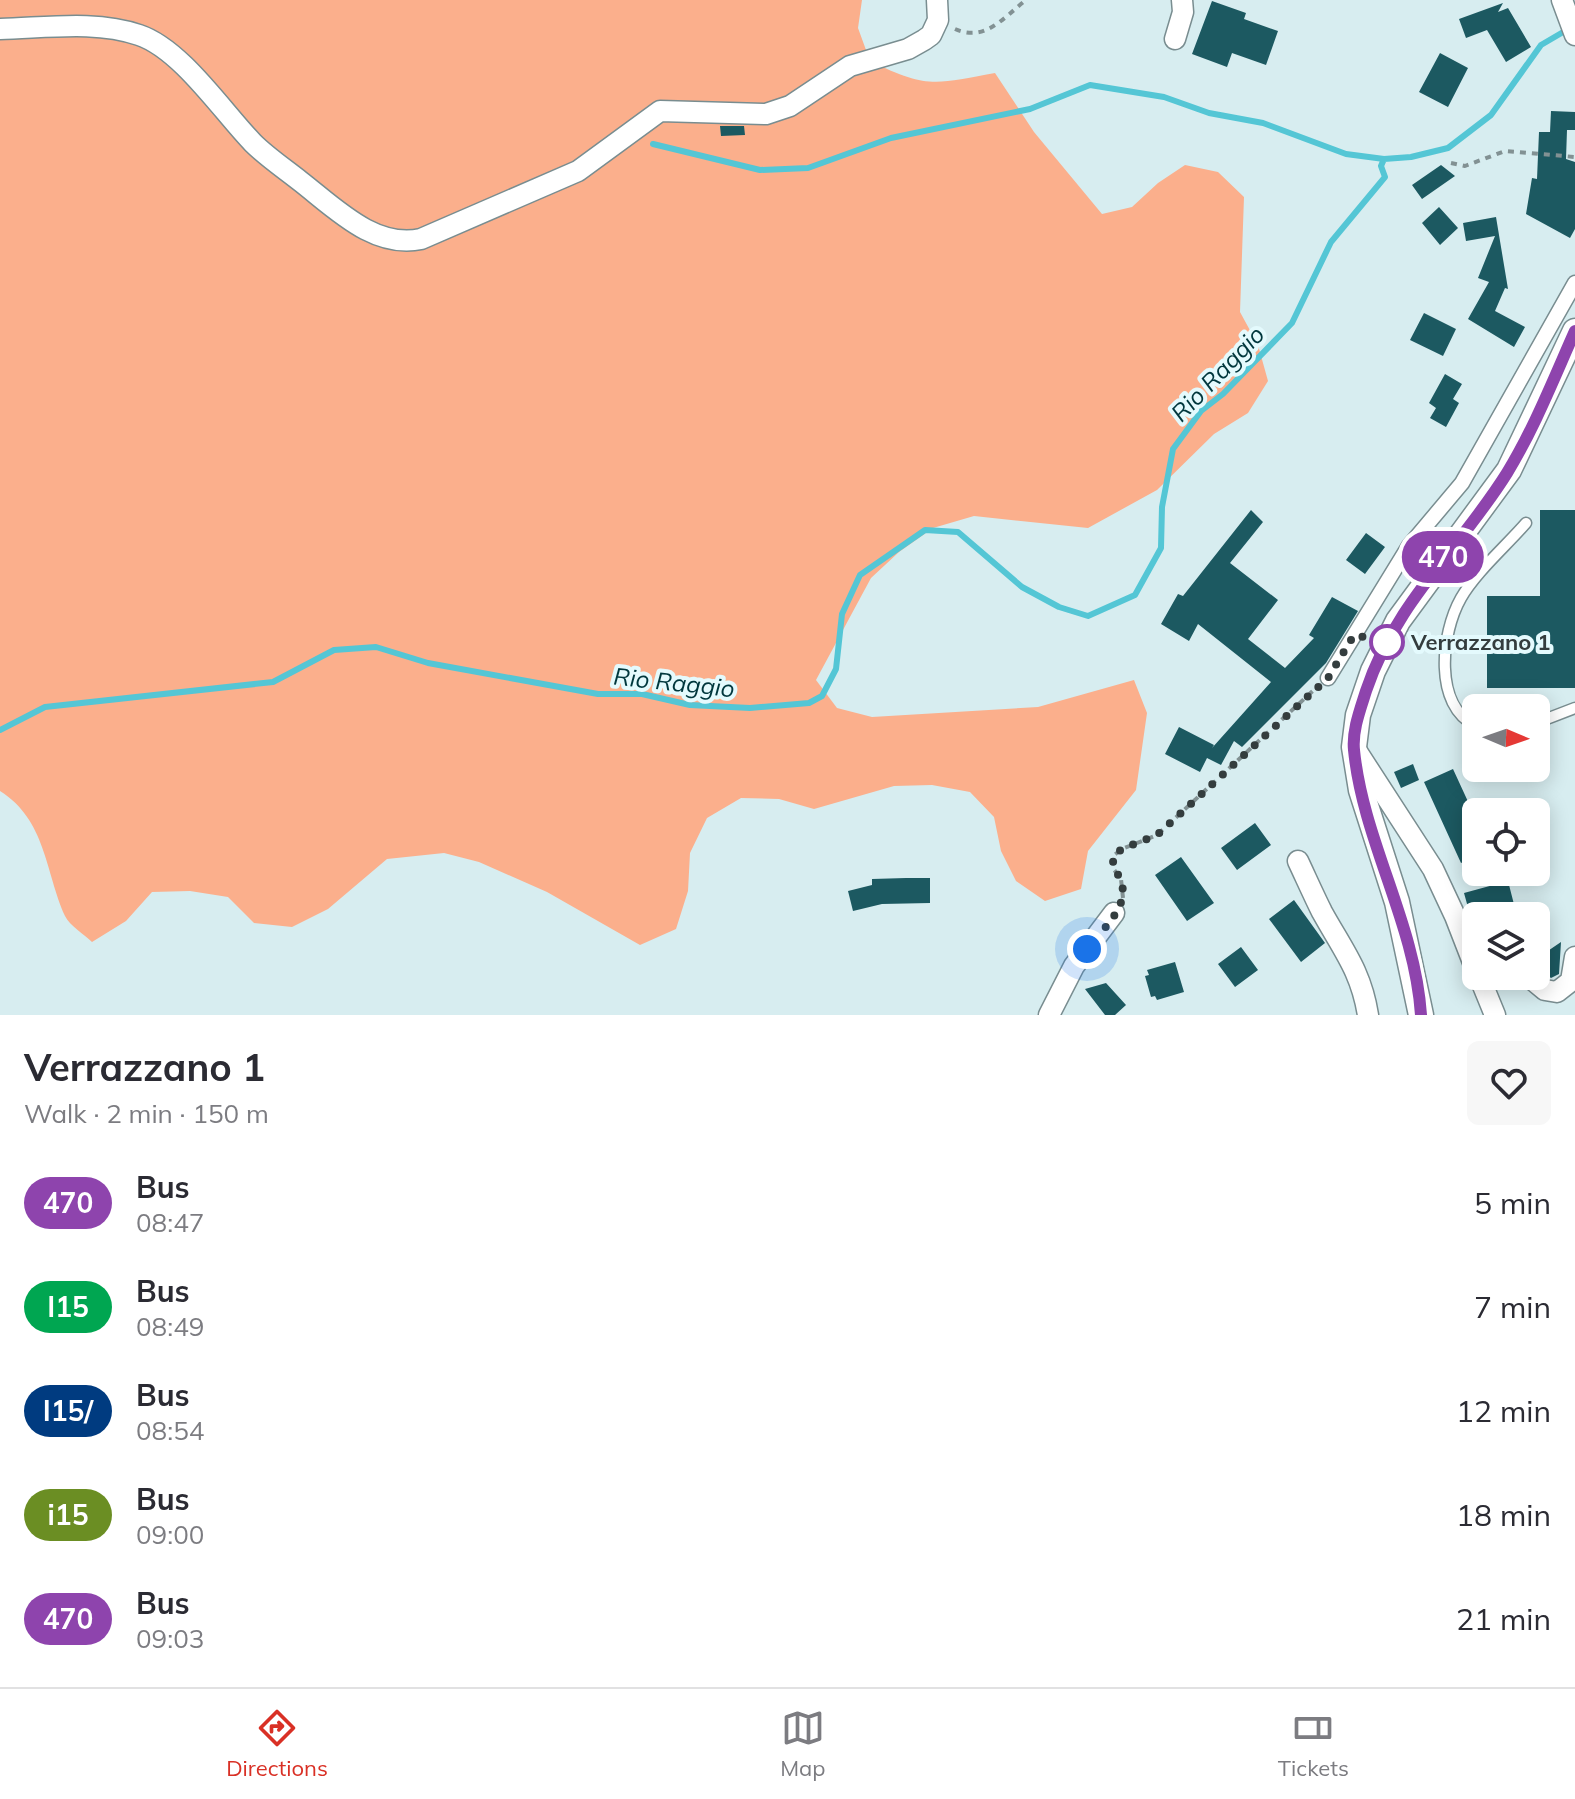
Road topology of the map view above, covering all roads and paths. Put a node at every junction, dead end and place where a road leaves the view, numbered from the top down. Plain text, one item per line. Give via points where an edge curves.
1 (937, 0) edge
2 (1026, 0) edge
3 (1182, 0) edge
4 (1563, 6) edge
5 (0, 29) edge
6 (931, 35) junction
7 (1575, 35) edge
8 (1175, 39) dead end
9 (1575, 157) edge
10 (1451, 163) dead end
11 (1575, 283) edge
12 (1575, 331) edge
13 (1526, 523) dead end
14 (1328, 678) joint
15 (1575, 708) edge
16 (1462, 716) edge
17 (1550, 718) edge
18 (1354, 747) junction
19 (1298, 861) dead end
20 (1114, 913) joint
21 (1455, 916) junction
22 (1462, 922) edge
23 (1462, 934) edge
24 (1575, 957) edge
25 (1485, 990) edge
26 (1545, 990) edge
27 (1049, 1015) edge
28 (1368, 1015) edge
29 (1421, 1015) edge
30 (1495, 1015) edge

1 - 6 street via 938,20
2 - 6 path via 984,34 954,29
3 - 8 street
4 - 7 street
5 - 6 street via 105,27 141,35 171,54 256,146 352,221 406,242 578,171 660,111 766,114 790,106 850,66 908,49
9 - 10 path via 1505,151 1465,166
11 - 14 street via 1462,483 1409,546
12 - 18 street via 1509,470 1398,621 1373,671
13 - 16 lane via 1461,599 1444,658 1446,688
14 - 20 path via 1157,835 1113,856 1112,867 1124,890 1123,903
15 - 17 lane
18 - 21 street via 1433,869
18 - 29 street via 1361,790 1397,902
19 - 28 street via 1350,954
20 - 27 street via 1074,966
21 - 22 street
21 - 23 street
24 - 26 street via 1571,981 1557,992
25 - 30 street

